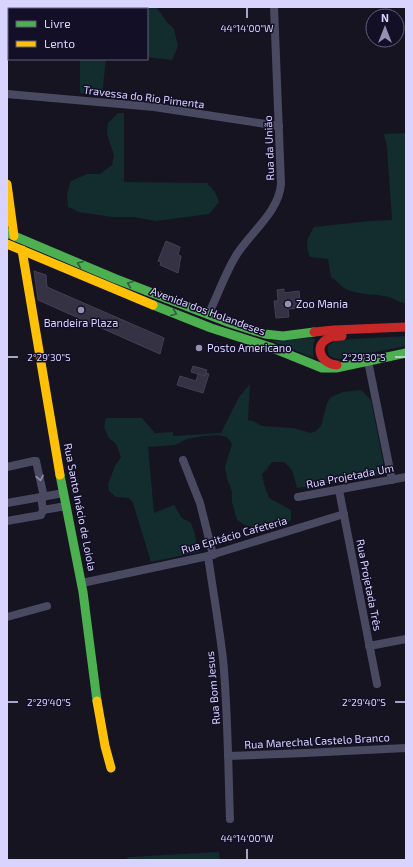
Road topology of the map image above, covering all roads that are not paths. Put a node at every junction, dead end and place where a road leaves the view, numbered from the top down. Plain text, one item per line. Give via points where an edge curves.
1 (274, 7) edge
2 (7, 94) edge
3 (279, 126) junction
4 (7, 184) edge
5 (11, 234) edge
6 (7, 244) edge
7 (22, 250) junction
8 (208, 315) junction
9 (406, 328) edge
10 (406, 353) edge
11 (368, 361) junction
12 (351, 365) junction
13 (183, 460) dead end
14 (7, 467) edge
15 (406, 477) edge
16 (392, 480) junction
17 (339, 490) junction
18 (64, 493) junction
19 (42, 497) junction
20 (298, 497) dead end
21 (7, 503) edge
22 (66, 506) junction
23 (43, 510) junction
24 (344, 514) junction
25 (7, 522) edge
26 (210, 555) junction
27 (82, 583) junction
28 (47, 606) dead end
29 (7, 616) edge
30 (406, 640) edge
31 (369, 646) junction
32 (377, 684) dead end
33 (406, 748) edge
34 (228, 756) junction
35 (111, 768) dead end
36 (230, 819) dead end

1 - 3 street, Rua da União
2 - 3 street, Travessa do Rio Pimenta via 154,107
3 - 8 street, Rua da União via 281,184 278,199 232,263
4 - 5 main road
8 -> 5 main road, Avenida dos Holandeses
6 - 7 main road, Avenida dos Holandeses
7 -> 12 main road, Avenida dos Holandeses via 211,328 274,348 319,367
7 - 18 main road, Rua Santo Inácio de Loiola
8 - 9 main road, Avenida dos Holandeses via 252,331 280,336 334,330
9 - 12 main road via 325,340 320,350 325,361 334,365
10 - 11 main road, Avenida dos Holandeses
11 - 12 main road, Avenida dos Holandeses
11 - 16 street
13 - 26 street, Rua Bom Jesus via 200,503
14 -> 19 street via 36,461
15 - 16 street, Rua Projetada Um
16 - 17 street, Rua Projetada Um
17 - 20 street, Rua Projetada Um
17 - 24 street, Rua Projetada Três
18 - 19 street
18 - 22 main road, Rua Santo Inácio de Loiola
19 - 21 street
19 - 23 street
22 - 23 street
22 - 27 main road, Rua Santo Inácio de Loiola
23 - 25 street via 41,516
24 - 26 street, Rua Epitácio Cafeteria
24 - 31 street, Rua Projetada Três
26 - 27 street, Rua Epitácio Cafeteria
26 - 34 street, Rua Bom Jesus via 223,658
27 - 35 main road, Rua Santo Inácio de Loiola via 99,711
28 - 29 street
30 - 31 street
31 - 32 street, Rua Projetada Três
33 - 34 street, Rua Marechal Castelo Branco
34 - 36 street, Rua Bom Jesus

